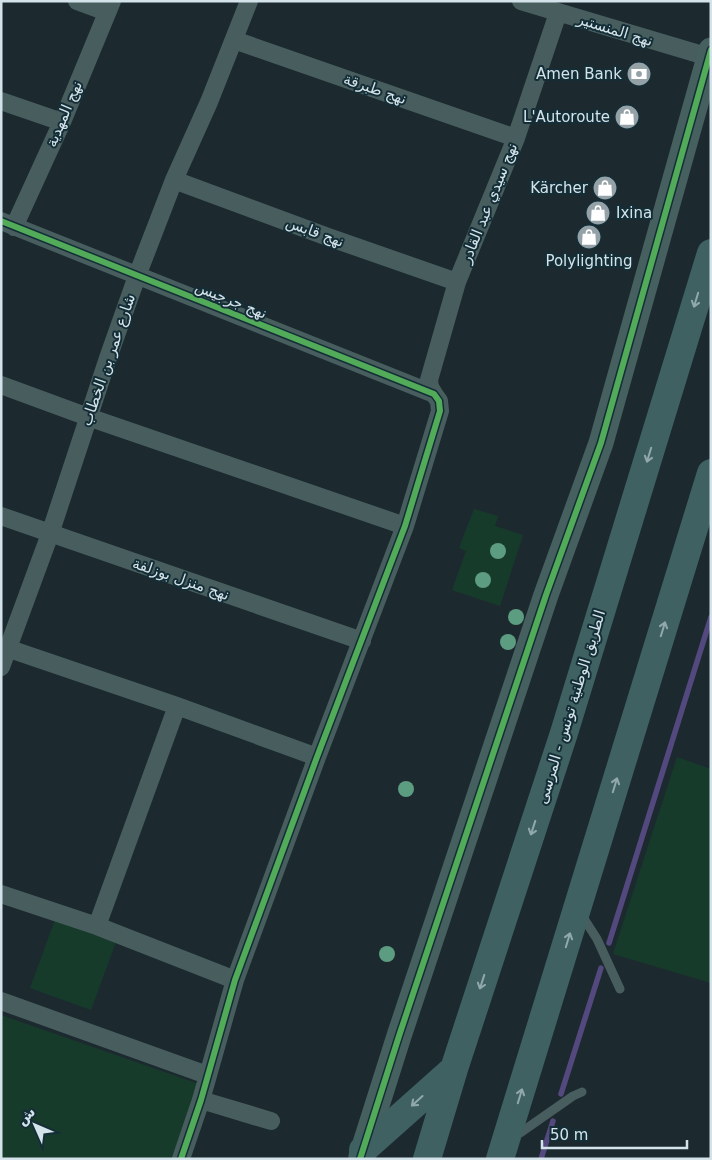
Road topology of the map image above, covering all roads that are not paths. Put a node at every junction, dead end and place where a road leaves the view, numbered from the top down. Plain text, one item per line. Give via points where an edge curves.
1 (77, 1) edge
2 (249, 1) edge
3 (521, 1) edge
4 (110, 6) edge
5 (558, 13) junction
6 (234, 40) junction
7 (710, 54) edge
8 (1, 101) edge
9 (62, 122) junction
10 (516, 138) junction
11 (174, 180) junction
12 (8, 224) edge
13 (711, 253) edge
14 (137, 276) junction
15 (457, 282) junction
16 (1, 385) edge
17 (434, 394) junction
18 (88, 417) junction
19 (711, 473) edge
20 (1, 516) edge
21 (405, 526) junction
22 (50, 534) junction
23 (362, 640) junction
24 (4, 647) edge
25 (1, 667) edge
26 (177, 706) junction
27 (317, 756) junction
28 (1, 894) edge
29 (578, 908) junction
30 (97, 926) junction
31 (235, 980) junction
32 (620, 989) dead end
33 (1, 1001) edge
34 (454, 1069) junction
35 (207, 1075) junction
36 (582, 1092) dead end
37 (201, 1100) junction
38 (271, 1121) dead end
39 (509, 1131) junction
40 (362, 1154) edge
41 (181, 1159) edge
42 (427, 1159) edge
43 (500, 1159) edge

1 - 4 street
2 - 6 street, شارع عمر بن الخطاب
3 - 5 street, نهج المنستير
4 - 9 street, نهج المهدية
5 - 7 street, نهج المنستير
5 - 10 street, نهج سيدي عبد القادر
6 - 10 street, نهج طبرقة
6 - 11 street, شارع عمر بن الخطاب
7 - 40 street via 601,443 546,595
8 - 9 street
9 - 12 street, نهج المهدية
10 - 15 street, نهج سيدي عبد القادر
11 - 14 street, شارع عمر بن الخطاب
11 - 15 street, نهج قابس
12 - 14 street, نهج جرجيس
13 -> 34 highway, الطريق الوطنية تونس - المرسى via 564,733
14 - 17 street, نهج جرجيس
14 - 18 street, شارع عمر بن الخطاب
15 - 17 street, نهج سيدي عبد القادر via 429,380
16 - 18 street
17 - 21 street via 440,411
18 - 21 street
18 - 22 street, شارع عمر بن الخطاب
29 -> 19 highway
20 - 22 street, نهج منزل بوزلفة
21 - 23 street
22 - 23 street, نهج منزل بوزلفة
22 - 24 street, شارع عمر بن الخطاب
23 - 27 street
24 - 25 street, شارع عمر بن الخطاب
24 - 26 street
26 - 27 street
26 - 30 street
27 - 31 street
28 - 30 street
29 - 32 lane via 597,939
39 -> 29 highway
30 - 31 street
31 - 35 street
33 - 35 street
34 -> 40 highway
34 - 42 highway, الطريق الوطنية تونس - المرسى
35 - 37 street
36 - 39 lane via 520,1134
37 - 38 street
37 - 41 street
39 - 43 highway

